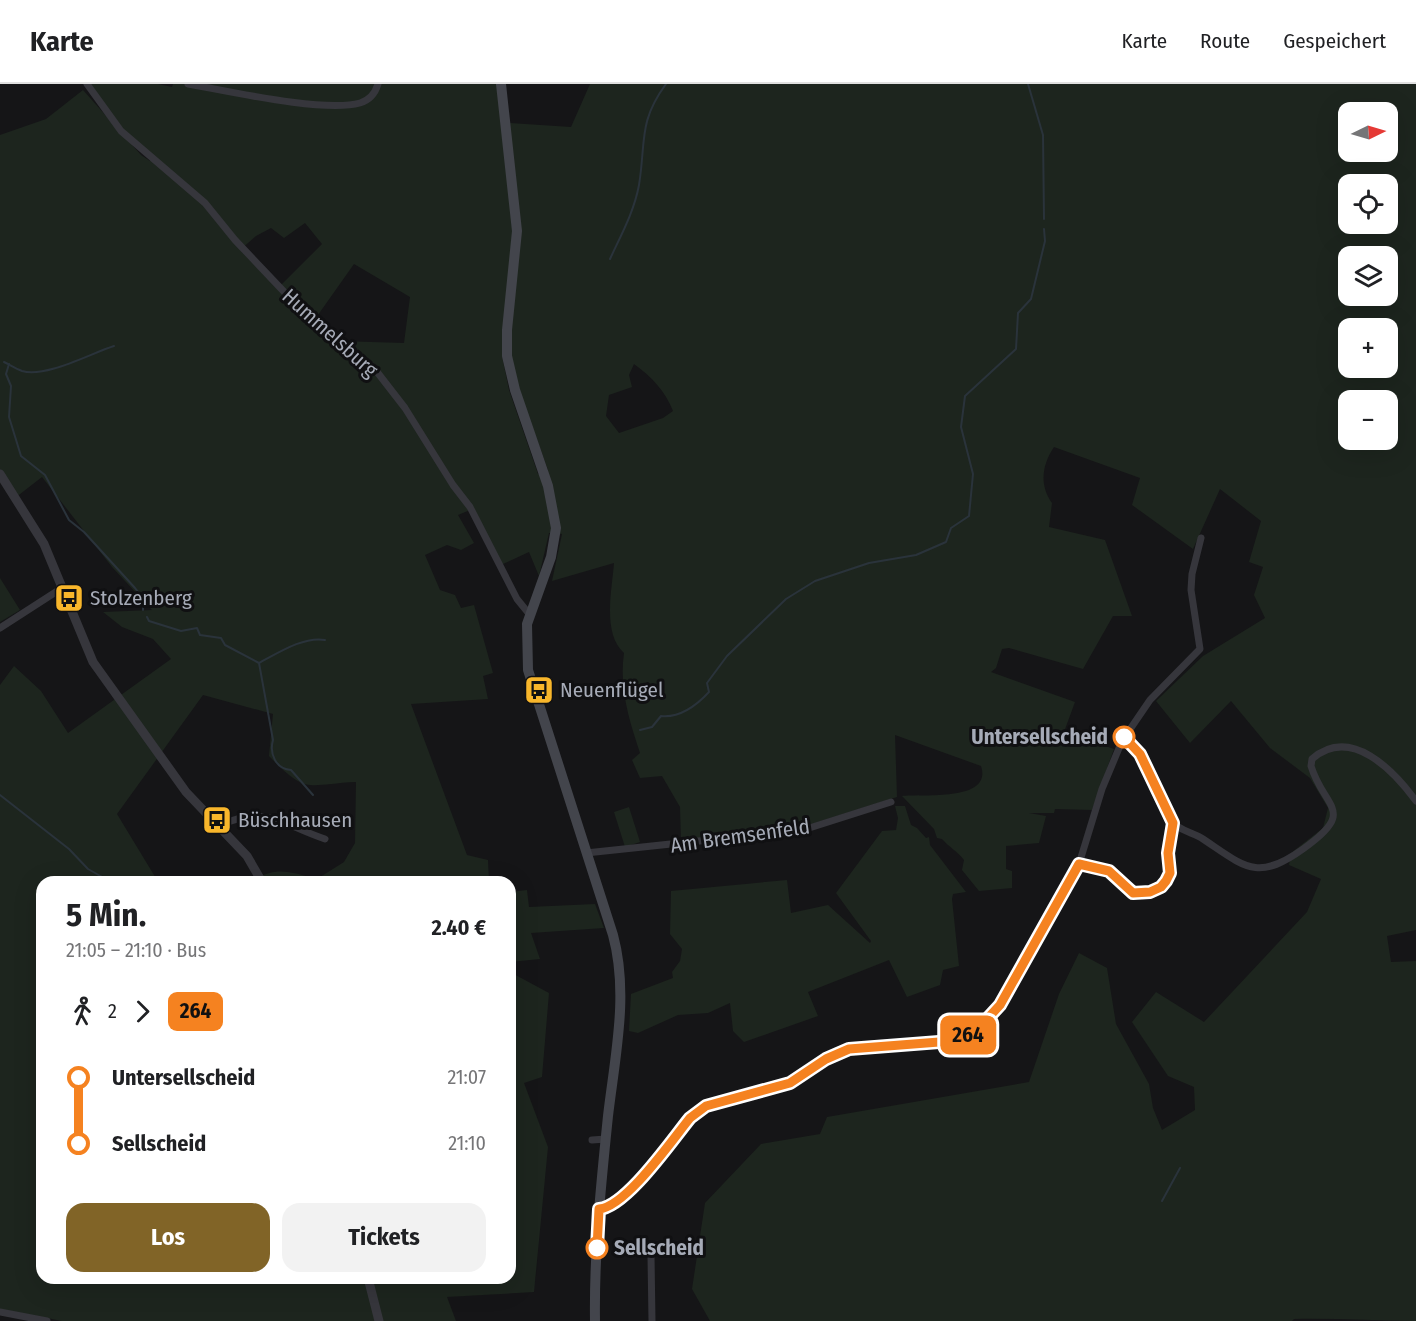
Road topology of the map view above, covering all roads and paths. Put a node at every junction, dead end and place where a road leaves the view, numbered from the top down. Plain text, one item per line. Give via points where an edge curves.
1 (87, 84) edge
2 (188, 84) edge
3 (378, 84) edge
4 (501, 84) edge
5 (0, 474) edge
6 (1201, 538) dead end
7 (62, 588) junction
8 (530, 615) junction
9 (0, 628) edge
10 (1124, 737) junction
11 (1416, 801) edge
12 (891, 802) dead end
13 (1173, 823) junction
14 (218, 826) junction
15 (325, 839) dead end
16 (586, 853) junction
17 (1079, 864) junction
18 (259, 876) edge
19 (606, 1139) junction
20 (592, 1140) dead end
21 (599, 1209) junction
22 (651, 1256) dead end
23 (370, 1284) edge
24 (0, 1312) edge
25 (46, 1321) edge
26 (379, 1321) edge
27 (595, 1321) edge
28 (652, 1321) edge

1 - 8 street, Hummelsburg via 126,136 205,203 289,297 374,368 470,507 517,599
2 - 3 street via 338,105 365,101
4 - 8 main road via 517,231 507,356 555,520 553,551
5 - 7 street via 44,544
6 - 10 street via 1191,590 1200,649 1150,700
7 - 9 street
7 - 14 street via 86,650 174,776
8 - 16 main road via 526,640 529,678
10 - 13 street via 1143,761
10 - 17 street via 1102,789
11 - 13 street via 1372,754 1350,748 1312,759 1311,766 1332,805 1332,820 1324,833 1304,849 1272,867 1252,869 1239,864
12 - 16 street, Am Bremsenfeld via 803,830
13 - 17 street via 1168,853 1170,873 1158,888 1133,893 1109,871
14 - 15 street via 245,816 266,815
14 - 18 street via 247,856
16 - 19 main road via 613,935 621,976
17 - 21 street via 1000,1005 977,1030 952,1041 849,1049 785,1085 706,1106 690,1118 623,1196 609,1207
19 - 20 street
19 - 21 main road
21 - 27 main road
22 - 28 street
23 - 26 street
24 - 25 street

